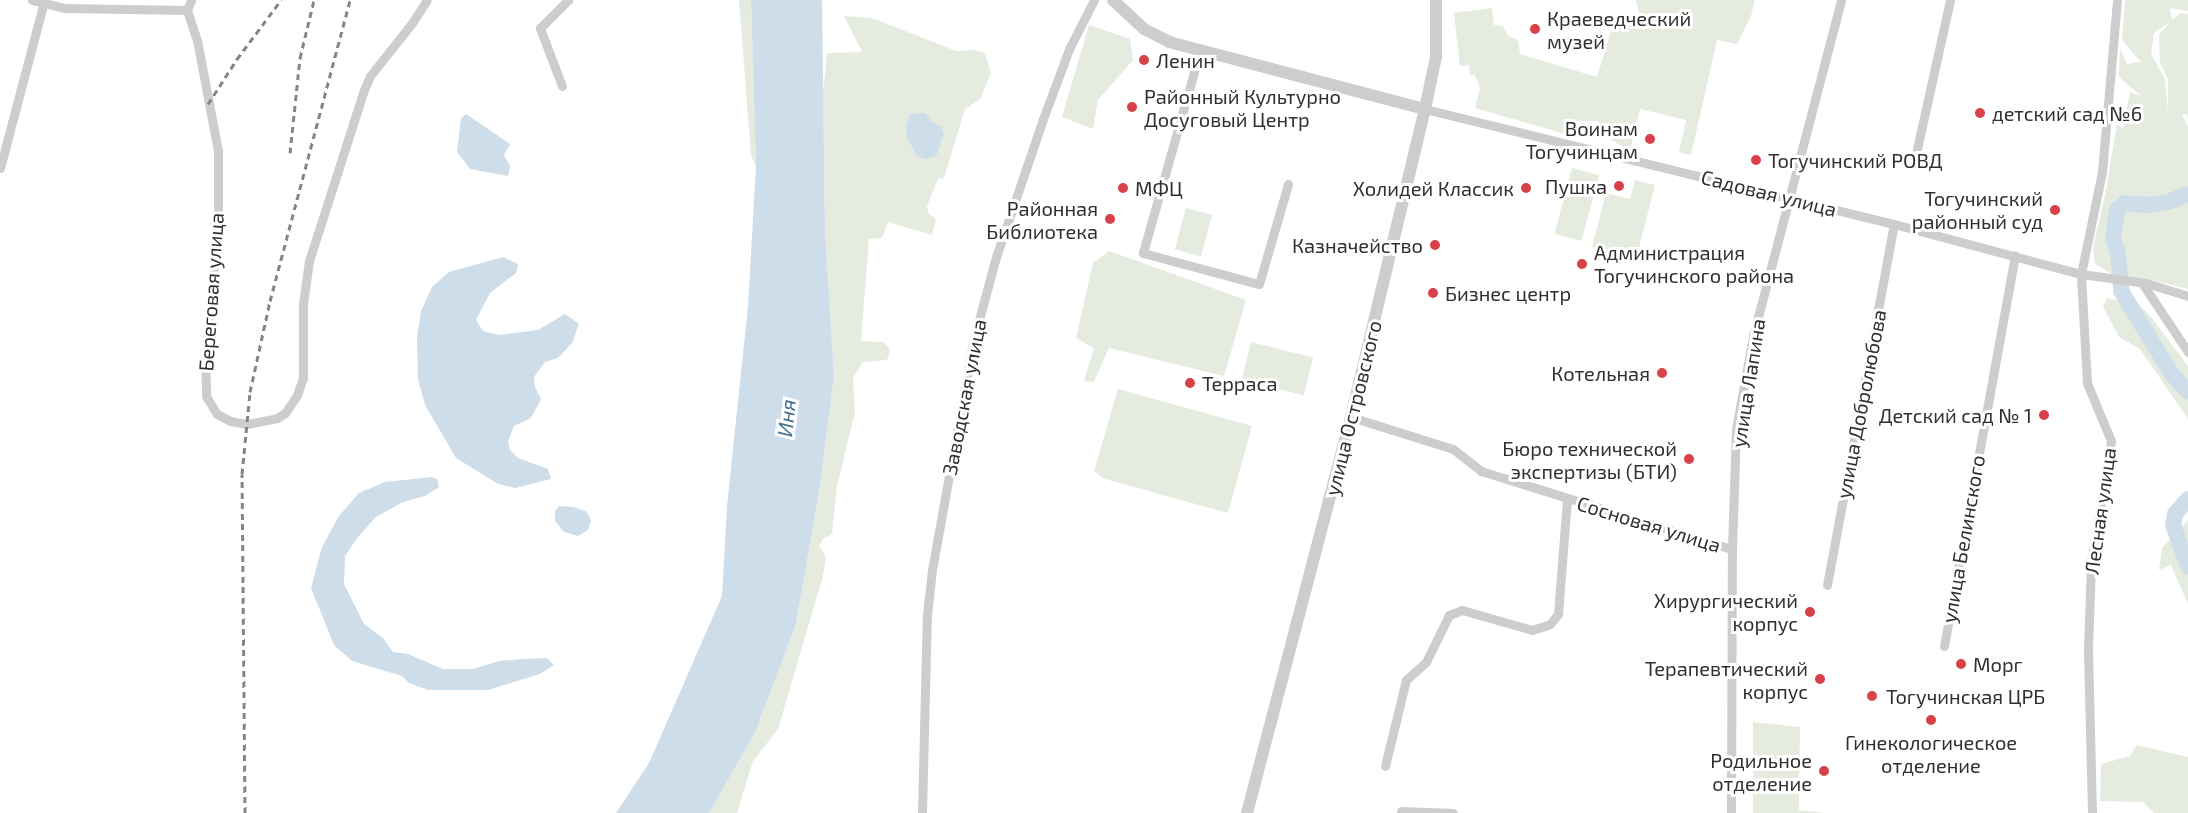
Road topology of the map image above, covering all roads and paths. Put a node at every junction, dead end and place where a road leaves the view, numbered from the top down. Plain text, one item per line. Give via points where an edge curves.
1 (32, 0) edge
2 (191, 0) edge
3 (427, 0) edge
4 (568, 0) edge
5 (1094, 0) edge
6 (1113, 0) edge
7 (1436, 0) edge
8 (1841, 0) edge
9 (1950, 0) edge
10 (2117, 0) edge
11 (43, 5) junction
12 (187, 10) junction
13 (1200, 51) junction
14 (562, 86) dead end
15 (1425, 109) junction
16 (1915, 158) dead end
17 (0, 168) edge
18 (1288, 184) dead end
19 (1789, 198) junction
20 (1894, 224) junction
21 (2014, 255) junction
22 (2081, 274) junction
23 (2142, 283) junction
24 (2188, 296) edge
25 (2188, 352) edge
26 (1351, 417) junction
27 (1566, 499) junction
28 (1732, 549) junction
29 (1827, 585) dead end
30 (1944, 646) dead end
31 (1385, 766) dead end
32 (1401, 811) dead end
33 (922, 813) edge
34 (1247, 813) edge
35 (1453, 813) edge
36 (1731, 813) edge
37 (2092, 813) edge

1 - 11 street
2 - 12 street
3 - 12 street, Береговая улица via 370,76 364,90 307,270 303,378 297,395 277,418 247,424 217,414 206,396 205,360 218,222 218,151 197,40
4 - 14 street via 540,28
5 - 33 street, Заводская улица via 1069,49 1043,119 987,284 974,342 927,615
6 - 13 street via 1144,29
7 - 15 street, улица Островского via 1436,57
8 - 19 street, улица Лапина
9 - 16 street
10 - 22 street, Лесная улица via 2102,172
11 - 12 street
11 - 17 street
13 - 15 street
13 - 18 street via 1143,253 1259,284
15 - 19 street, Садовая улица
15 - 26 street, улица Островского
19 - 20 street, Садовая улица
19 - 28 street, улица Лапина via 1753,336 1736,429
20 - 21 street, Садовая улица
20 - 29 street, улица Добролюбова
21 - 22 street, Садовая улица
21 - 30 street, улица Белинского
22 - 23 street, Садовая улица
22 - 37 street, Лесная улица via 2087,383 2110,441 2091,562 2088,649
23 - 24 street, Садовая улица
23 - 25 street
26 - 27 street, Сосновая улица via 1427,439 1453,449 1481,471
26 - 34 street, улица Островского
27 - 28 street, Сосновая улица
27 - 31 street, Сосновая улица via 1558,614 1550,624 1532,630 1462,610 1449,615 1426,662 1406,680
28 - 36 street, улица Лапина
32 - 35 street

